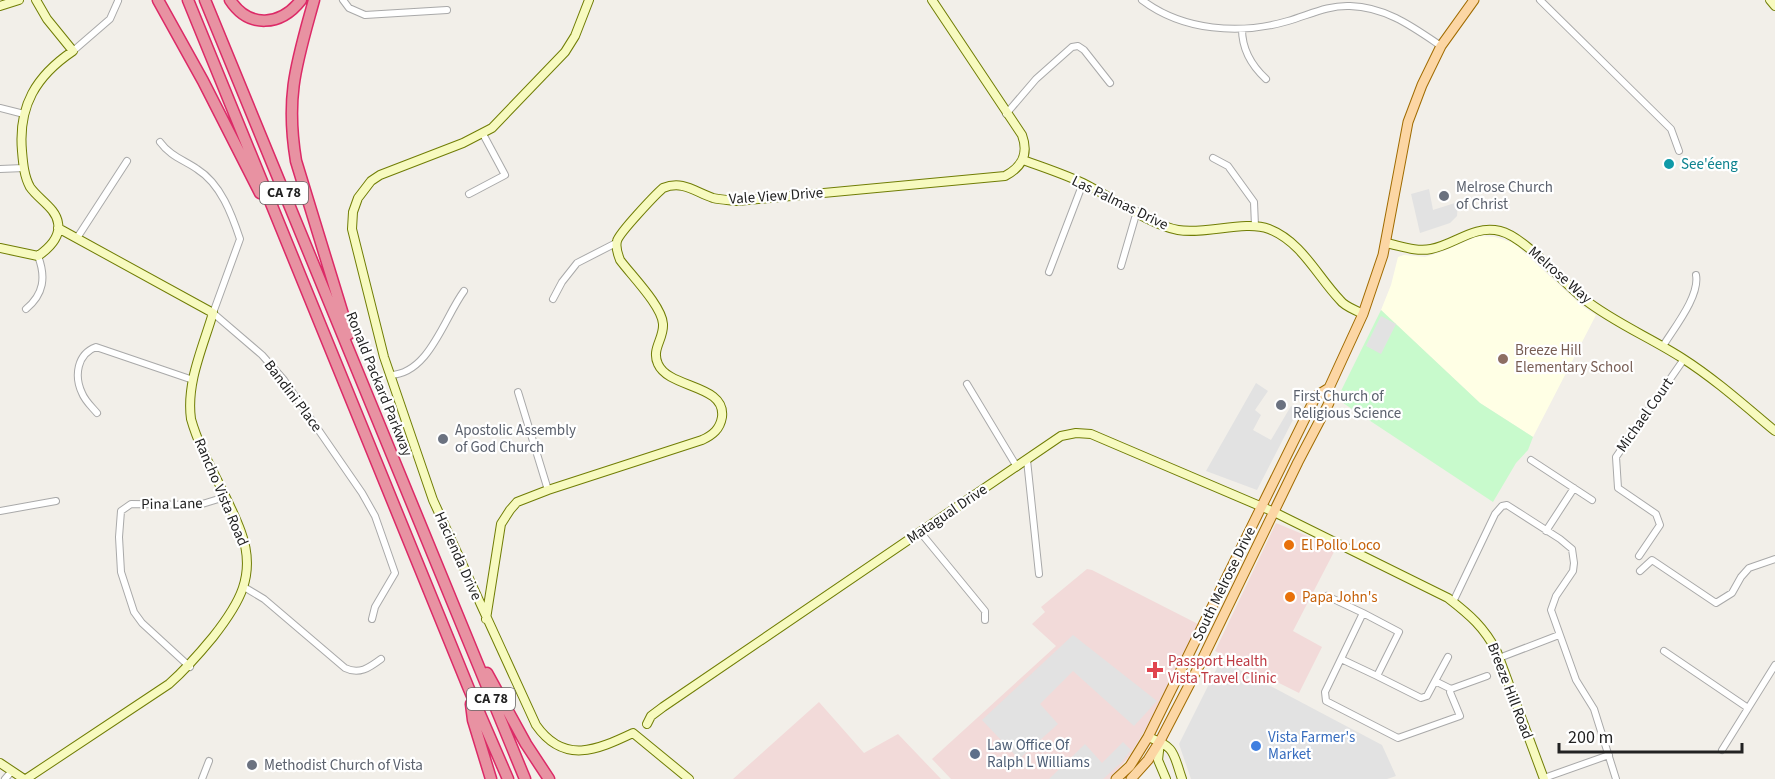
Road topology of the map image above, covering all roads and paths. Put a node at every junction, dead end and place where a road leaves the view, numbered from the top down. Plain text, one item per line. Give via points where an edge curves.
1 (18, 0) edge
2 (36, 0) edge
3 (158, 0) edge
4 (188, 0) edge
5 (205, 0) edge
6 (230, 0) edge
7 (301, 0) edge
8 (314, 0) edge
9 (343, 0) edge
10 (590, 0) edge
11 (932, 0) edge
12 (1142, 0) edge
13 (1316, 0) edge
14 (1474, 0) edge
15 (1540, 0) edge
16 (1770, 0) edge
17 (118, 1) edge
18 (0, 6) edge
19 (1775, 6) edge
20 (1320, 9) junction
21 (447, 10) dead end
22 (1242, 29) junction
23 (1441, 46) junction
24 (73, 51) junction
25 (1266, 80) dead end
26 (1110, 83) dead end
27 (0, 108) edge
28 (24, 114) junction
29 (1006, 114) junction
30 (483, 134) junction
31 (160, 142) dead end
32 (1679, 151) dead end
33 (1213, 158) dead end
34 (1023, 160) junction
35 (127, 161) dead end
36 (24, 168) junction
37 (0, 170) edge
38 (1083, 183) junction
39 (469, 194) dead end
40 (1137, 212) junction
41 (1255, 226) junction
42 (58, 228) junction
43 (77, 238) junction
44 (616, 243) junction
45 (1386, 243) junction
46 (0, 248) edge
47 (38, 256) junction
48 (1121, 266) dead end
49 (1049, 272) dead end
50 (1696, 275) dead end
51 (300, 277) junction
52 (464, 291) dead end
53 (553, 299) dead end
54 (26, 309) dead end
55 (213, 313) junction
56 (1363, 314) junction
57 (1663, 346) junction
58 (1684, 359) junction
59 (390, 375) junction
60 (193, 380) junction
61 (966, 384) dead end
62 (364, 386) junction
63 (1329, 388) junction
64 (518, 392) dead end
65 (97, 413) dead end
66 (1775, 431) edge
67 (1027, 460) junction
68 (1531, 460) dead end
69 (1017, 467) junction
70 (1574, 488) junction
71 (548, 490) junction
72 (225, 497) junction
73 (1592, 500) dead end
74 (56, 501) dead end
75 (1263, 507) junction
76 (0, 511) edge
77 (1274, 512) junction
78 (1546, 531) junction
79 (921, 533) junction
80 (1639, 556) dead end
81 (1775, 559) edge
82 (1640, 571) dead end
83 (1039, 574) dead end
84 (244, 587) junction
85 (1327, 596) dead end
86 (1453, 602) junction
87 (1363, 613) junction
88 (458, 618) junction
89 (372, 619) dead end
90 (486, 619) junction
91 (985, 620) dead end
92 (1559, 635) junction
93 (1664, 651) dead end
94 (1448, 657) dead end
95 (1499, 658) junction
96 (381, 659) dead end
97 (1341, 659) junction
98 (1775, 665) edge
99 (190, 666) junction
100 (1377, 676) junction
101 (1487, 676) dead end
102 (1435, 681) junction
103 (469, 689) junction
104 (1451, 689) junction
105 (1748, 708) junction
106 (647, 724) dead end
107 (1148, 737) junction
108 (1160, 741) junction
109 (1722, 750) dead end
110 (1609, 755) junction
111 (209, 761) dead end
112 (0, 763) edge
113 (12, 771) junction
114 (5, 779) edge
115 (25, 779) edge
116 (202, 779) edge
117 (492, 779) edge
118 (508, 779) edge
119 (525, 779) edge
120 (549, 779) edge
121 (689, 779) edge
122 (1116, 779) edge
123 (1131, 779) edge
124 (1166, 779) edge
125 (1182, 779) edge
126 (1544, 779) edge
127 (1616, 779) edge

1 - 18 street
2 - 24 street
3 - 51 highway via 209,91
4 - 51 highway, Ronald Packard Parkway / CA 78
5 - 62 highway, Ronald Packard Parkway / CA 78
6 - 7 highway via 246,16 264,21 282,17
8 - 62 highway via 295,66 292,138
9 - 21 street via 349,8 365,15
10 - 30 street via 565,52
11 - 29 street
12 - 22 street via 1174,18 1197,25
13 - 20 street
14 - 23 main road, South Melrose Drive
15 - 32 street via 1671,129
16 - 19 street
17 - 24 street via 110,19
20 - 22 street via 1288,21
20 - 23 street via 1350,6 1383,11 1404,20
22 - 25 street via 1248,57
23 - 45 main road, South Melrose Drive via 1408,123
24 - 28 street via 44,74
26 - 29 street via 1084,50 1072,47 1036,79
27 - 28 street
28 - 36 street
29 - 34 street via 1024,142
30 - 39 street via 505,175
30 - 59 street, Hacienda Drive via 380,175 371,181 355,205 352,229
31 - 55 street, Rancho Vista Road via 167,152 208,178 225,201 240,240
33 - 41 street via 1228,166 1254,202
34 - 38 street, Las Palmas Drive
34 - 44 street, Vale View Drive via 1005,176 742,200 716,199 672,184 656,194
35 - 43 street
36 - 37 street
36 - 42 street via 30,187 54,213
38 - 40 street, Las Palmas Drive
38 - 49 street
40 - 41 street, Las Palmas Drive via 1177,230
40 - 48 street
41 - 56 street, Las Palmas Drive via 1283,236 1305,256 1341,303
42 - 43 street, Bandini Place
42 - 47 street via 49,249
43 - 55 street, Bandini Place
44 - 53 street via 577,263
44 - 71 street via 620,260 663,321 655,351 658,365 664,372 711,394 718,401 721,421 718,429 702,440
45 - 56 main road, South Melrose Drive
45 - 57 street, Melrose Way via 1426,249 1477,230 1509,234 1586,301
46 - 47 street
47 - 54 street via 44,277 42,289
50 - 57 street via 1692,297
51 - 103 highway, Ronald Packard Parkway / CA 78
52 - 59 street via 420,363 406,372
55 - 60 street, Rancho Vista Road
55 - 89 street, Bandini Place via 262,355 284,380 375,516 395,573
56 - 63 main road, South Melrose Drive
57 - 58 street, Melrose Way
58 - 66 street, Melrose Way
58 - 80 street, Michael Court via 1616,457 1618,488 1656,514 1660,525
59 - 90 street, Hacienda Drive via 433,500
60 - 65 street via 96,347 90,349 81,359 78,382 82,395
60 - 72 street, Rancho Vista Road via 191,419
61 - 69 street
62 - 88 highway, Ronald Packard Parkway / CA 78
63 - 75 main road, South Melrose Drive via 1316,396
63 - 77 main road, South Melrose Drive via 1329,403
64 - 71 street
67 - 69 street, Matagual Drive
67 - 75 street, Matagual Drive via 1061,436 1091,434
67 - 83 street
68 - 70 street
69 - 79 street, Matagual Drive
70 - 73 street
70 - 78 street
71 - 90 street via 518,502 501,524
72 - 84 street, Rancho Vista Road via 245,545
72 - 99 street, Pina Lane via 199,505 131,504 121,511 121,572 134,612
74 - 76 street
75 - 77 street, Matagual Drive
75 - 107 main road, South Melrose Drive
77 - 86 street, Breeze Hill Road
77 - 108 main road, South Melrose Drive
78 - 86 street via 1502,506
78 - 92 street via 1572,549 1574,563 1551,609
79 - 91 street via 985,611
79 - 106 street, Matagual Drive via 663,707
81 - 82 street via 1749,568 1732,593 1716,603 1652,560
84 - 96 street via 264,599 345,668 360,671
84 - 99 street, Rancho Vista Road via 232,614
85 - 87 street
86 - 95 street, Breeze Hill Road via 1472,616 1490,638
87 - 97 street
87 - 100 street via 1399,632
88 - 119 highway, Ronald Packard Parkway / CA 78
88 - 120 highway
90 - 121 street, Hacienda Drive via 536,725 547,738 568,748 588,750 633,733
92 - 95 street
92 - 110 street via 1576,680 1594,710
93 - 105 street
94 - 102 street
95 - 126 street, Breeze Hill Road
97 - 100 street
97 - 104 street via 1325,692 1326,701 1398,738 1460,716
98 - 105 street
99 - 115 street, Rancho Vista Road
100 - 102 street via 1421,698 1427,696
101 - 104 street
102 - 104 street
103 - 117 highway via 473,720
103 - 118 highway, Ronald Packard Parkway / CA 78
105 - 109 street
107 - 108 street
107 - 122 main road, South Melrose Drive via 1130,766
108 - 123 main road, South Melrose Drive
108 - 124 street via 1158,760
108 - 125 street via 1171,749
110 - 126 street
110 - 127 street
111 - 116 street
112 - 113 street
113 - 114 street
113 - 115 street

